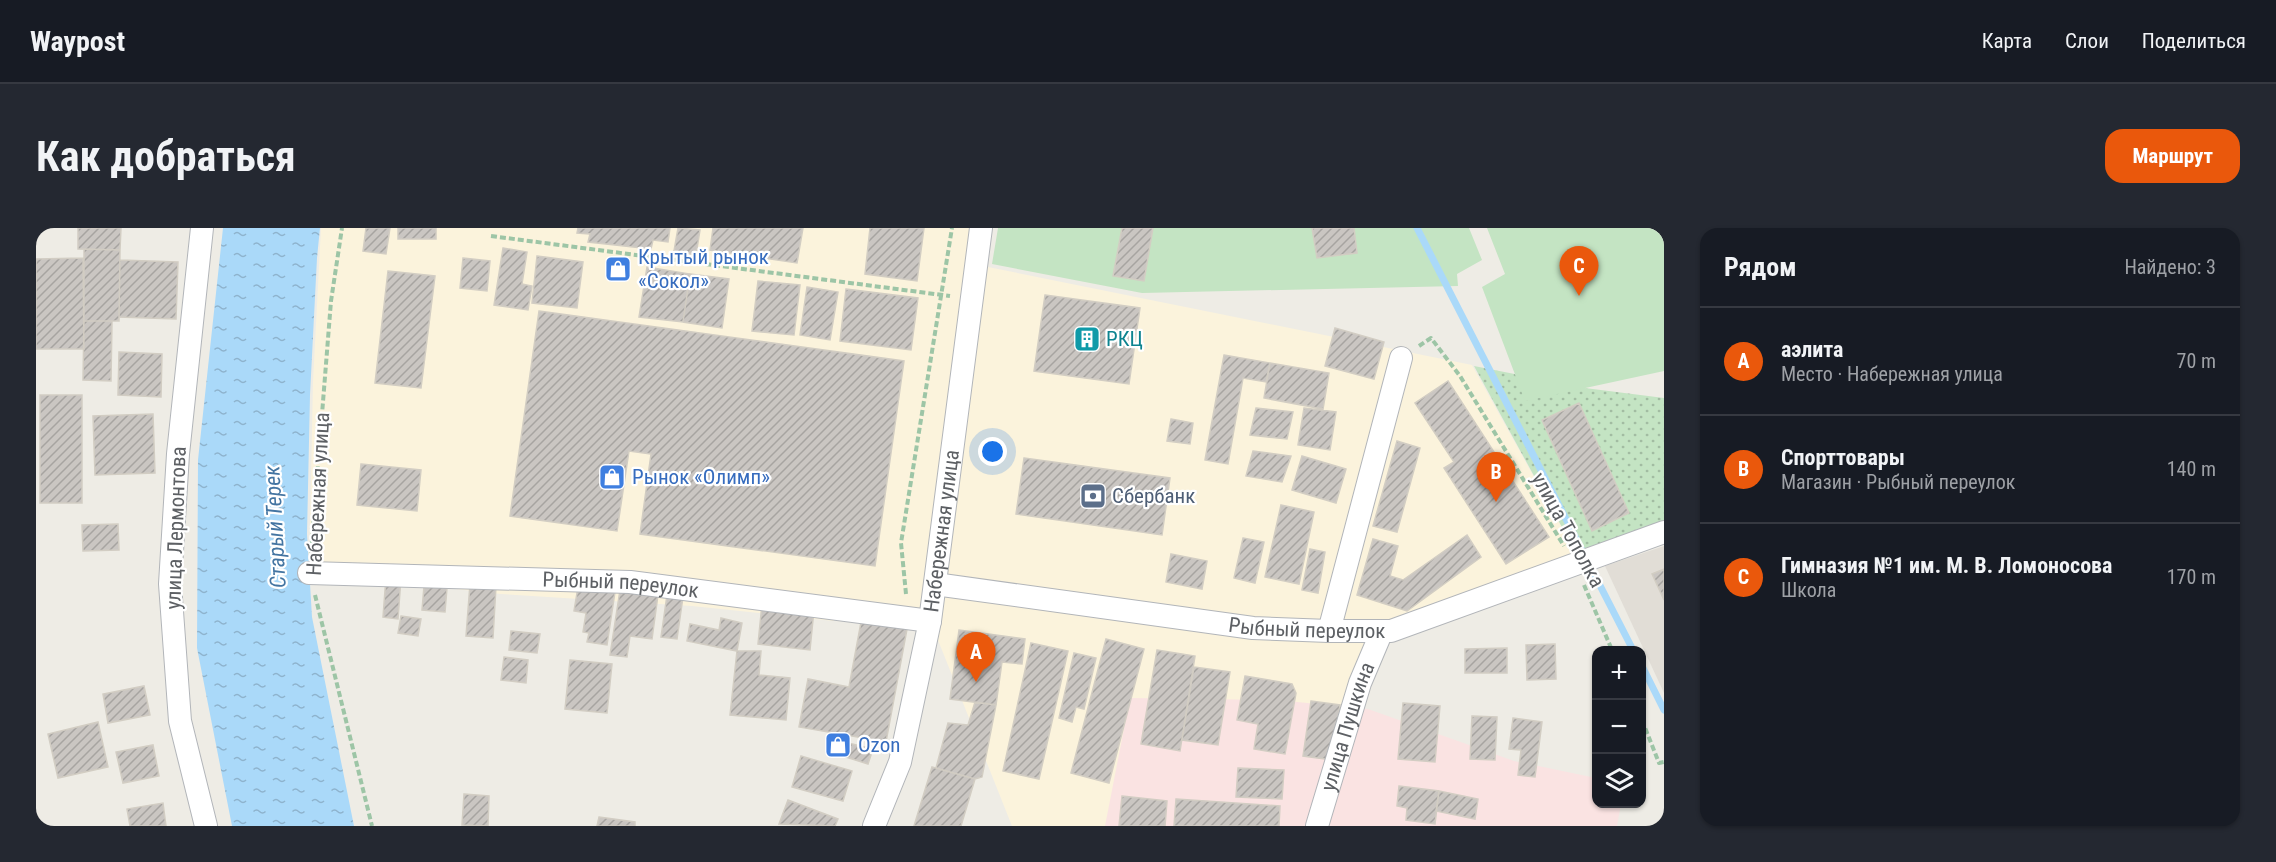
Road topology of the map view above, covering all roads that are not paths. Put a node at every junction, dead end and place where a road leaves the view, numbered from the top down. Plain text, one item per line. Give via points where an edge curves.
1 (202, 228) edge
2 (981, 228) edge
3 (1401, 358) road end
4 (1664, 532) edge
5 (309, 573) road end
6 (935, 584) junction
7 (930, 621) junction
8 (1329, 631) junction
9 (1382, 631) junction
10 (206, 826) edge
11 (874, 826) edge
12 (1317, 826) edge

1 - 10 street, улица Лермонтова via 178,454 170,584 180,721
2 - 6 street, Набережная улица
3 - 8 street
4 - 9 street, Рыбный переулок
5 - 7 street, Рыбный переулок via 630,582
6 - 7 street, Набережная улица
6 - 8 street, Рыбный переулок via 1253,628
7 - 11 street, Набережная улица via 900,762
8 - 9 street, Рыбный переулок
9 - 12 street, улица Пушкина via 1360,683

